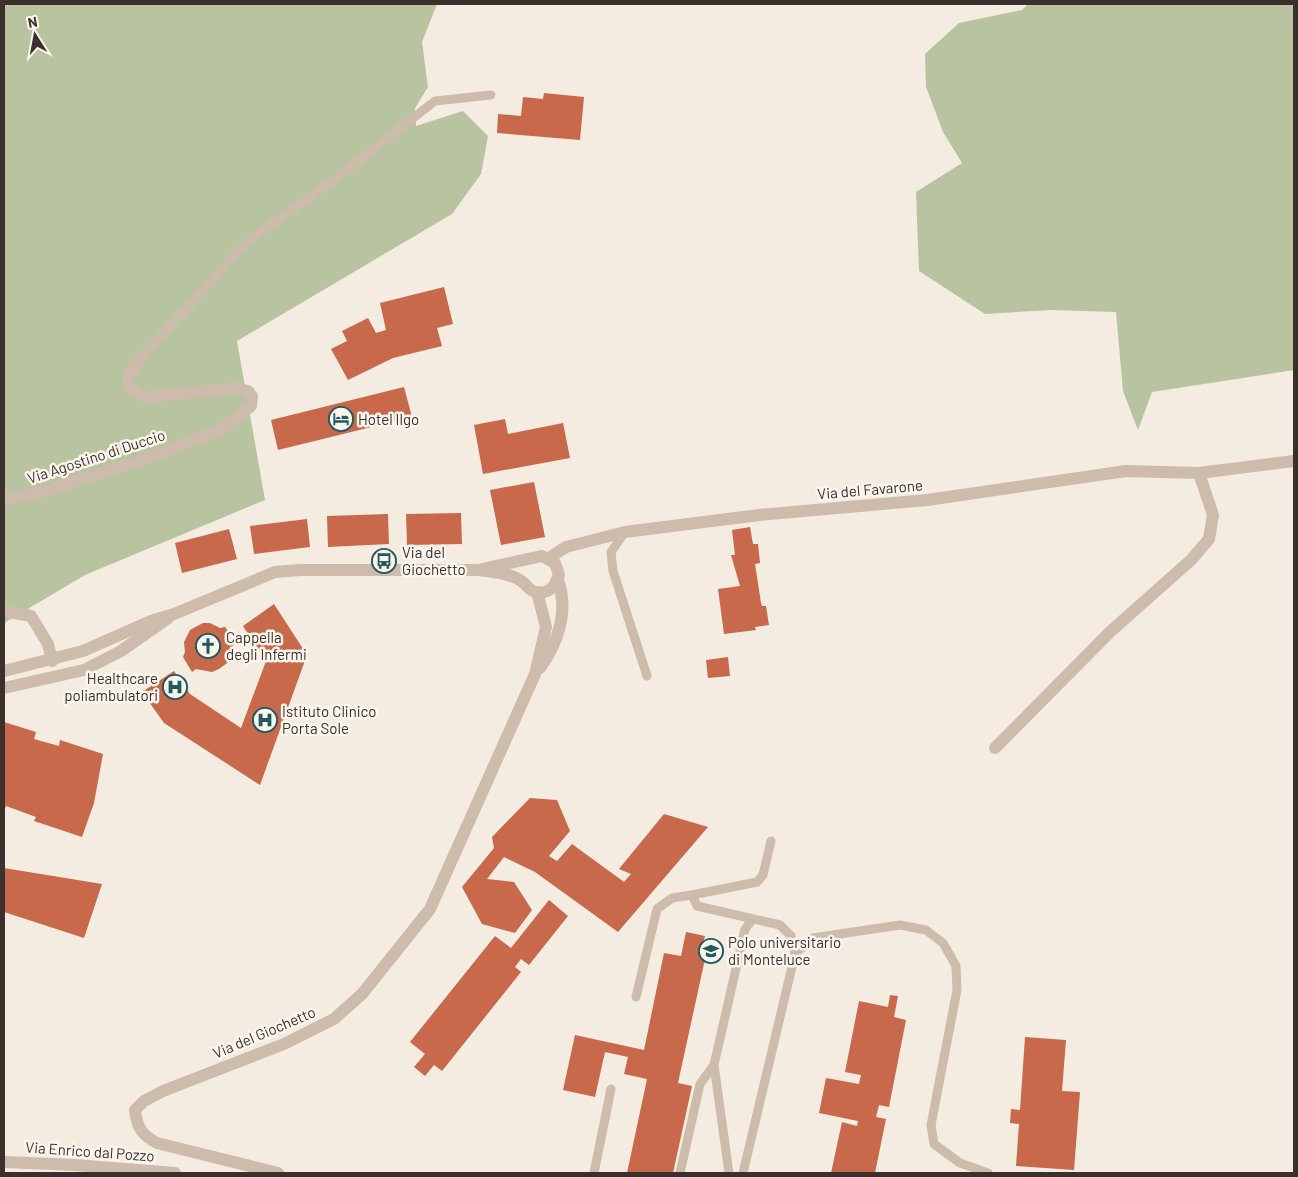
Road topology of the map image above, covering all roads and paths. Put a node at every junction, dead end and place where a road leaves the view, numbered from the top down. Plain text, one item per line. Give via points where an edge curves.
1 (491, 95) dead end
2 (143, 356) joint
3 (1294, 461) edge
4 (1199, 473) junction
5 (4, 499) edge
6 (625, 532) junction
7 (549, 558) junction
8 (529, 560) junction
9 (478, 570) junction
10 (558, 580) junction
11 (524, 583) junction
12 (537, 592) junction
13 (4, 611) edge
14 (174, 614) junction
15 (52, 661) junction
16 (4, 671) edge
17 (535, 674) junction
18 (647, 676) dead end
19 (4, 688) edge
20 (996, 748) dead end
21 (771, 841) dead end
22 (692, 895) junction
23 (753, 919) junction
24 (795, 954) junction
25 (636, 998) dead end
26 (714, 1065) junction
27 (611, 1089) dead end
28 (4, 1162) edge
29 (249, 1171) edge
30 (175, 1173) edge
31 (278, 1173) edge
32 (594, 1173) edge
33 (680, 1173) edge
34 (728, 1173) edge
35 (743, 1173) edge
36 (988, 1173) edge

1 - 2 lane via 435,101 330,183 247,242
2 - 5 street, Via Agostino di Duccio via 128,373 127,383 133,392 146,397 236,388 248,391 252,396 251,406 223,428 141,462 34,494
3 - 4 street, Via del Favarone
4 - 6 street, Via del Favarone via 1126,471 927,500 759,515
4 - 20 street via 1213,515 1209,540 1111,631
6 - 7 street, Via del Favarone via 566,547
6 - 18 lane via 612,552 612,571
7 - 8 street via 539,556
7 - 10 street, Via del Giochetto via 557,566
8 - 9 street
8 - 11 street via 523,568
9 - 11 street via 498,572
9 - 14 street via 275,572
10 - 12 street via 551,590
10 - 17 street, Via del Giochetto via 563,600 560,630 551,653
11 - 12 street
12 - 17 street, Via del Giochetto via 546,627
13 - 15 street via 31,616 48,644
14 - 15 street
14 - 19 street via 121,651 84,670
15 - 16 street
17 - 29 street, Via del Giochetto via 430,909 362,994 334,1019 284,1044 163,1092 144,1101 135,1110 136,1125 143,1135 157,1143
21 - 22 lane via 763,875 757,882
22 - 23 lane via 697,906
22 - 25 lane via 672,898 657,909
23 - 24 lane via 780,925 791,936
23 - 26 lane via 745,929
24 - 35 lane
24 - 36 lane via 813,938 900,925 926,930 943,943 956,966 957,990 931,1125 934,1144 960,1162
26 - 33 lane via 700,1084
26 - 34 lane
27 - 32 lane
28 - 30 street, Via Enrico dal Pozzo
29 - 31 street

